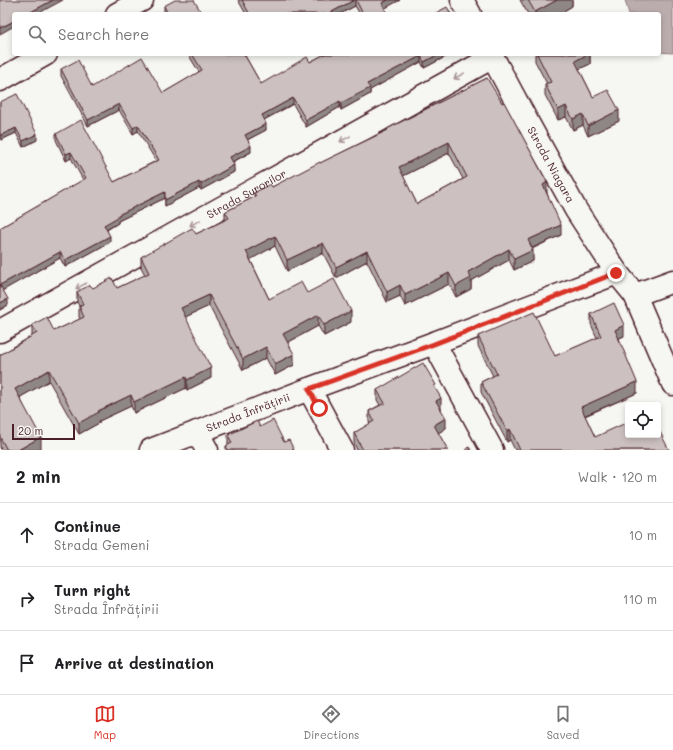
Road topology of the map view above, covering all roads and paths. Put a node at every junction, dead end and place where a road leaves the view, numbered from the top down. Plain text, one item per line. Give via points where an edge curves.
1 (142, 0) edge
2 (462, 0) edge
3 (121, 12) edge
4 (469, 12) edge
5 (42, 56) edge
6 (490, 56) edge
7 (493, 56) edge
8 (0, 80) edge
9 (616, 273) junction
10 (673, 281) edge
11 (635, 295) junction
12 (0, 331) edge
13 (434, 344) junction
14 (673, 384) edge
15 (309, 389) junction
16 (202, 441) edge
17 (152, 450) edge
18 (342, 450) edge
19 (492, 450) edge

1 - 3 street
2 - 4 street
5 - 8 street
6 -> 12 street, Strada Surorilor
7 - 9 street, Strada Niagara via 576,210
9 - 11 street
9 - 13 street, Strada Înfrățirii
10 - 11 street
11 - 14 street
13 - 15 street, Strada Înfrățirii
13 - 19 street
15 - 16 street, Strada Înfrățirii
15 - 18 street
16 - 17 street, Strada Înfrățirii

